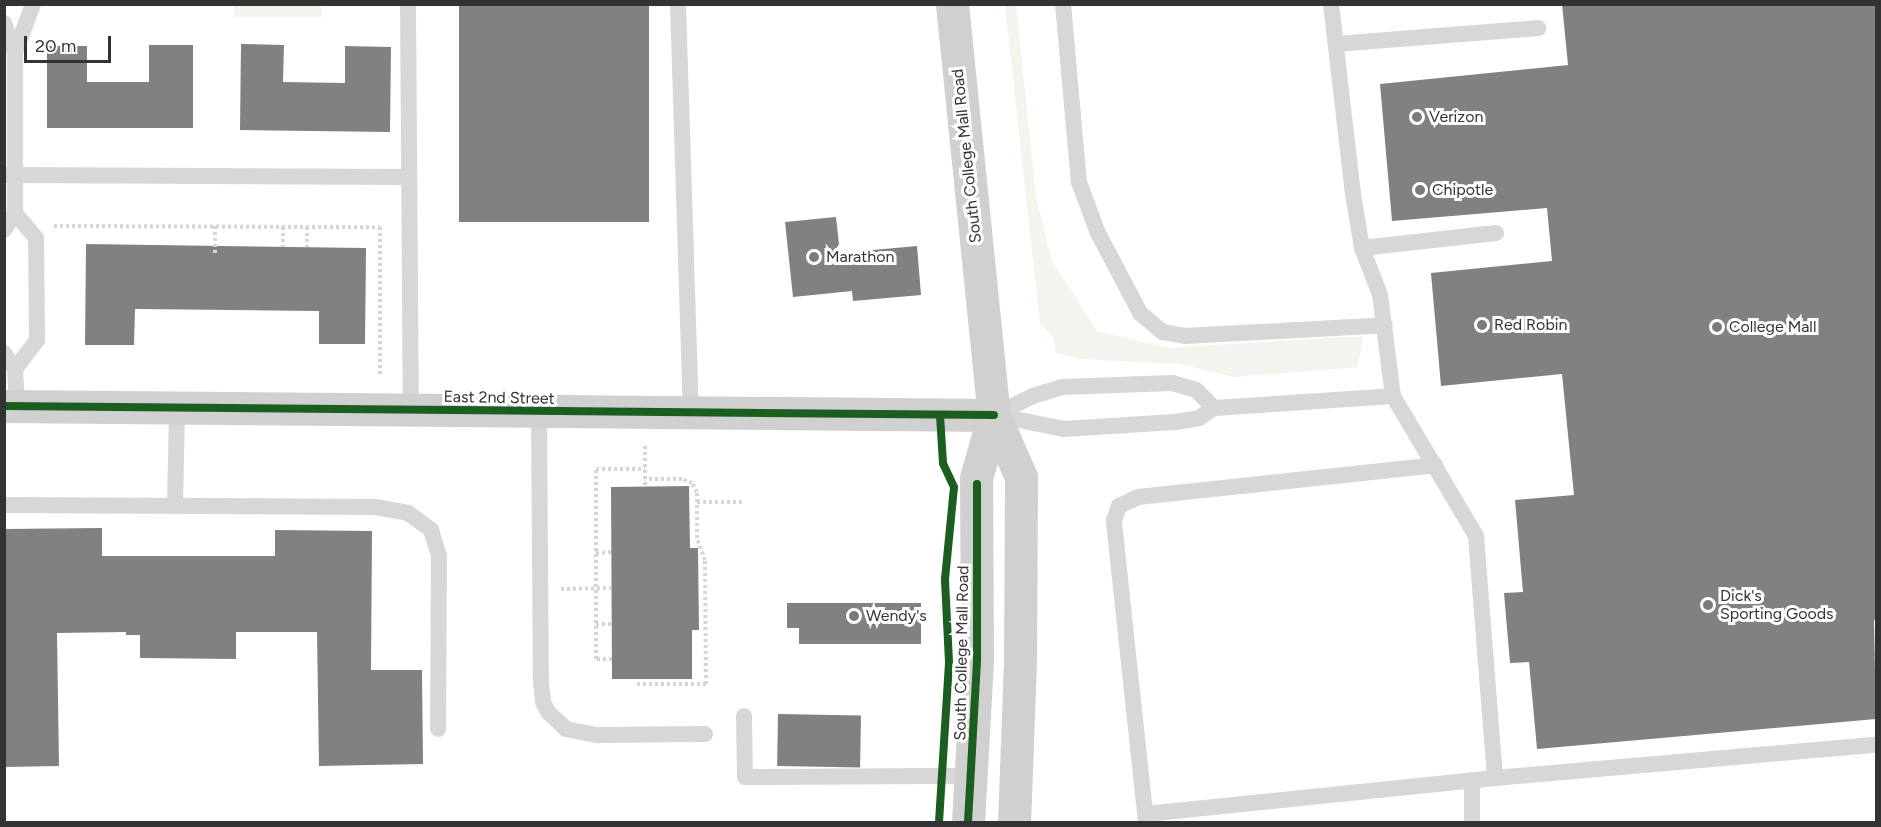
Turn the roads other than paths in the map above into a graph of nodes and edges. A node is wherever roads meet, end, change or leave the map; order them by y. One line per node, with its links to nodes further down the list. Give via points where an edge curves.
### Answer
1 (33, 4): 10 (lane)
2 (408, 4): 12 (lane)
3 (678, 4): 26 (lane)
4 (952, 4): 27 (main road, South College Mall Road)
5 (1063, 4): 17 (lane, via 1079,182 1096,231 1140,313 1163,332 1185,336)
6 (1331, 4): 9 (lane)
7 (4, 23): 10 (lane)
8 (1538, 28): 9 (lane)
9 (1336, 44): 16 (lane)
10 (15, 53): 11 (lane)
11 (10, 175): 12 (lane); 13 (lane)
12 (410, 177): 24 (lane)
13 (15, 213): 14 (lane); 19 (lane, via 36,238 37,340)
14 (4, 230)
15 (1496, 233): 16 (lane)
16 (1362, 248): 17 (lane, via 1380,295)
17 (1385, 325): 20 (lane)
18 (4, 353): 19 (lane)
19 (15, 369): 21 (lane)
20 (1394, 396): 23 (lane); 28 (lane)
21 (11, 406): 22 (main road, East 2nd Street)
22 (177, 408): 24 (main road, East 2nd Street); 30 (lane)
23 (1214, 408): 27 (lane, via 1199,418 1175,422 1064,429); 27 (lane, via 1196,390 1172,383 1062,387 1032,396)
24 (411, 411): 25 (main road, East 2nd Street)
25 (539, 412): 26 (main road, East 2nd Street); 37 (lane, via 543,702 566,729 598,735)
26 (691, 414): 27 (main road, East 2nd Street)
27 (994, 415): 31 (main road, South College Mall Road, via 976,478); 32 (main road, South College Mall Road, via 1021,477)
28 (1435, 465): 40 (lane, via 1476,536); 43 (lane, via 1138,496 1119,506 1114,521)
29 (4, 505): 30 (lane)
30 (175, 506): 36 (lane, via 375,507 408,513 431,530 439,556)
31 (978, 575): 32 (main road); 33 (main road, South College Mall Road)
32 (1021, 591): 34 (main road, South College Mall Road)
33 (977, 660): 34 (main road); 39 (main road, South College Mall Road)
34 (1020, 661): 42 (main road, South College Mall Road)
35 (744, 716): 39 (lane, via 745,777)
36 (438, 729)
37 (705, 734)
38 (1876, 746): 40 (lane)
39 (971, 776): 42 (main road); 44 (main road, South College Mall Road)
40 (1495, 778): 41 (lane)
41 (1473, 781): 43 (lane); 45 (lane)
42 (1015, 808)
43 (1146, 818)
44 (968, 822)
45 (1472, 822)

